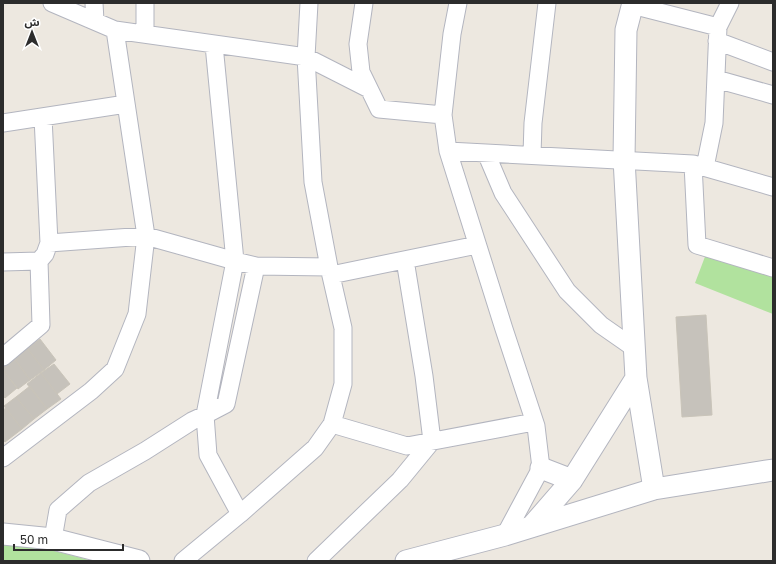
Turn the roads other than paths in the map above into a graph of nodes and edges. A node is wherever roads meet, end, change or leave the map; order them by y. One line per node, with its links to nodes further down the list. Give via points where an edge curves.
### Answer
1 (52, 3): 10 (street)
2 (94, 3): 10 (street)
3 (145, 3): 12 (street)
4 (309, 3): 15 (street)
5 (364, 3): 18 (street, via 358,44 361,72)
6 (458, 3): 21 (street)
7 (547, 3): 26 (street, via 533,124)
8 (730, 3): 13 (street)
9 (632, 4): 13 (street); 27 (street, via 626,30)
10 (95, 21): 11 (street)
11 (115, 30): 12 (street); 20 (street)
12 (145, 34): 14 (street)
13 (718, 34): 16 (street); 17 (street)
14 (214, 45): 15 (street); 36 (street)
15 (306, 57): 18 (street); 39 (street, via 313,182)
16 (773, 62)
17 (716, 79): 19 (street); 28 (street, via 714,124)
18 (369, 89): 21 (street, via 379,109)
19 (773, 95)
20 (126, 104): 22 (street); 30 (street)
21 (443, 115): 24 (street)
22 (43, 117): 23 (street); 31 (street)
23 (3, 124)
24 (448, 151): 25 (street); 32 (street)
25 (486, 153): 26 (street); 40 (street, via 503,193 567,291 601,325)
26 (532, 155): 27 (street)
27 (624, 159): 28 (street); 40 (street)
28 (699, 165): 29 (street); 38 (street, via 697,245)
29 (773, 186)
30 (146, 236): 31 (street); 36 (street); 47 (street, via 138,314 115,369 91,391)
31 (49, 243): 34 (street)
32 (477, 245): 33 (street); 44 (street)
33 (405, 260): 39 (street); 46 (street)
34 (39, 261): 35 (street); 41 (street, via 41,325)
35 (3, 262)
36 (235, 262): 37 (street); 43 (street)
37 (256, 266): 39 (street); 43 (street, via 226,404)
38 (773, 268)
39 (330, 271): 45 (street, via 343,328 343,384)
40 (634, 348): 42 (street)
41 (3, 357)
42 (636, 378): 50 (street); 51 (street)
43 (205, 415): 52 (street, via 208,455); 56 (street, via 89,483 58,510)
44 (534, 422): 46 (street); 48 (street)
45 (332, 424): 46 (street, via 407,446); 52 (street, via 315,448)
46 (432, 441): 59 (street, via 400,480)
47 (3, 458)
48 (541, 468): 50 (street); 55 (street)
49 (773, 470): 51 (street)
50 (572, 480): 53 (street)
51 (654, 489): 53 (street)
52 (240, 514): 58 (street)
53 (532, 526): 55 (street)
54 (3, 534): 56 (street)
55 (505, 535): 60 (street)
56 (53, 539): 57 (street)
57 (139, 561)
58 (183, 561)
59 (316, 561)
60 (406, 561)

